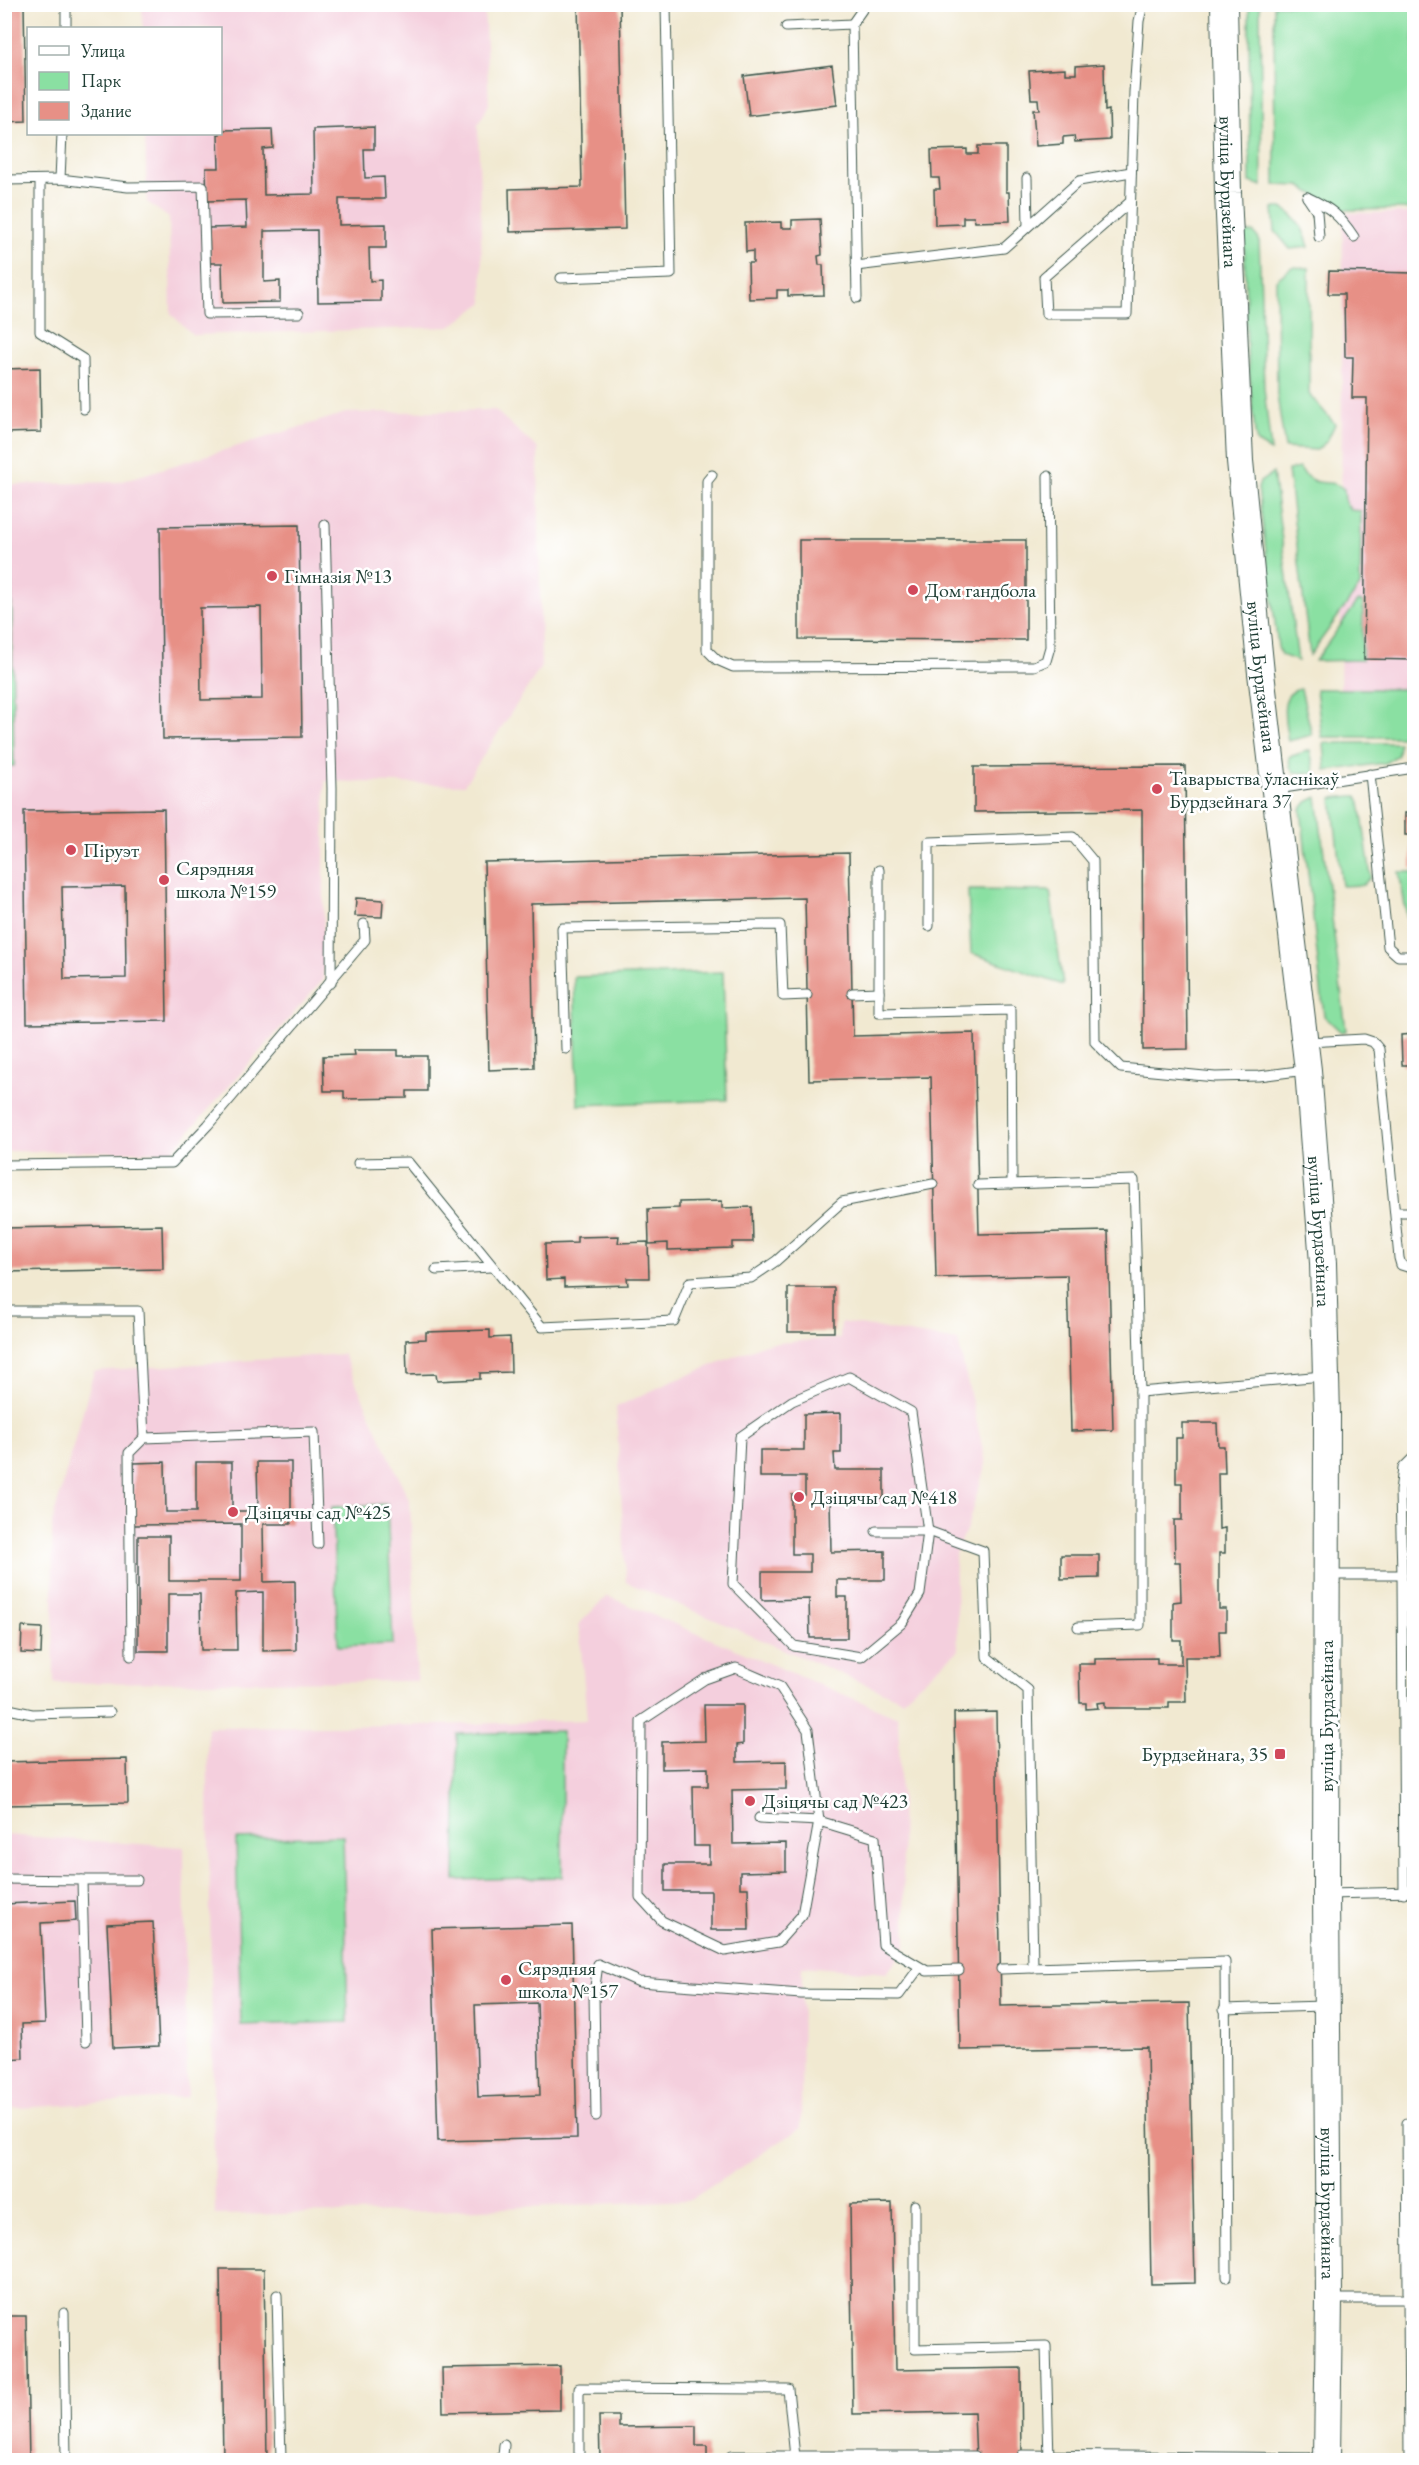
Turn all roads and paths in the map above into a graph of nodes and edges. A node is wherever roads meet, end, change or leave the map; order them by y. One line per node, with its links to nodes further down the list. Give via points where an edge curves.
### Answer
1 (66, 4): 7 (lane)
2 (666, 4): 20 (lane, via 671,274)
3 (866, 4): 6 (lane)
4 (1143, 4): 10 (lane, via 1138,21)
5 (1224, 4): 29 (street, вуліца Бурдзейнага, via 1240,461)
6 (852, 24): 8 (lane); 19 (lane)
7 (66, 27)
8 (786, 27)
9 (62, 135): 12 (lane)
10 (1131, 172): 15 (lane); 16 (lane, via 1079,181)
11 (1026, 178): 16 (lane)
12 (60, 179): 14 (lane); 22 (lane, via 128,188 203,186 207,314)
13 (7, 180): 14 (lane)
14 (40, 180): 23 (lane, via 40,332 83,359)
15 (1130, 202): 15 (lane, via 1127,314 1046,314 1044,277)
16 (1028, 226): 19 (lane, via 1004,248)
17 (1319, 237): 18 (lane, via 1317,212 1308,197 1342,218)
18 (1354, 237)
19 (856, 266): 21 (lane)
20 (561, 278)
21 (858, 298)
22 (299, 313)
23 (84, 409)
24 (712, 475): 25 (lane, via 707,481 707,650 733,667 1034,666 1046,661 1050,647)
25 (1048, 476)
26 (325, 525): 34 (lane, via 332,788)
27 (1414, 768): 28 (lane)
28 (1370, 774): 29 (lane); 33 (lane, via 1388,947 1398,956)
29 (1274, 789): 38 (street, вуліца Бурдзейнага)
30 (879, 870): 35 (lane)
31 (364, 924): 34 (lane, via 365,940)
32 (929, 926): 40 (lane, via 928,842 1072,837 1093,861 1095,1042 1121,1068 1215,1077)
33 (1414, 956)
34 (331, 983): 42 (lane, via 172,1163)
35 (879, 992): 36 (lane); 43 (lane, via 879,1013 1011,1011)
36 (852, 993)
37 (807, 995): 39 (lane, via 783,996 780,925 562,928)
38 (1305, 1043): 40 (street, вуліца Бурдзейнага); 46 (lane, via 1364,1039 1379,1049)
39 (566, 1048)
40 (1308, 1070): 52 (street, вуліца Бурдзейнага)
41 (358, 1163): 48 (lane, via 408,1162)
42 (4, 1165)
43 (1012, 1184): 45 (lane); 53 (lane, via 1134,1180)
44 (933, 1185): 48 (lane, via 842,1202 751,1278 690,1282 674,1321 542,1327)
45 (978, 1185)
46 (1395, 1212): 47 (lane); 49 (lane, via 1401,1265)
47 (1414, 1212)
48 (491, 1267): 50 (lane)
49 (1414, 1269)
50 (436, 1270)
51 (4, 1311): 54 (lane, via 138,1311)
52 (1327, 1376): 53 (lane); 59 (street, вуліца Бурдзейнага)
53 (1140, 1392): 61 (lane, via 1140,1625)
54 (144, 1438): 58 (lane, via 314,1432); 62 (lane, via 129,1453)
55 (1414, 1457): 60 (lane, via 1403,1468 1400,1491)
56 (876, 1531): 57 (lane)
57 (928, 1531): 57 (lane, via 920,1594 902,1623 861,1657 794,1646 733,1584 740,1437 792,1401 849,1377 911,1412); 73 (lane, via 983,1551 987,1657 1028,1690)
58 (318, 1544)
59 (1326, 1575): 60 (lane); 71 (street, вуліца Бурдзейнага)
60 (1402, 1575): 70 (lane)
61 (1078, 1627)
62 (131, 1656)
63 (4, 1708): 64 (lane, via 32,1714)
64 (110, 1712)
65 (759, 1818): 66 (lane)
66 (819, 1821): 66 (lane, via 808,1730 780,1687 736,1668 705,1679 641,1721 640,1897 662,1921 724,1952 778,1942 802,1915); 72 (lane, via 875,1838 883,1945)
67 (4, 1879): 68 (lane)
68 (82, 1880): 69 (lane); 78 (lane)
69 (137, 1880)
70 (1409, 1892): 71 (lane)
71 (1326, 1894): 76 (street, вуліца Бурдзейнага)
72 (919, 1968): 75 (lane); 79 (lane, via 899,1995 801,1994 639,1982 598,1964 594,1994)
73 (1033, 1968): 74 (lane); 77 (lane, via 1225,1962)
74 (1001, 1969)
75 (959, 1970)
76 (1326, 2006): 77 (lane); 84 (street, вуліца Бурдзейнага)
77 (1224, 2008): 82 (lane)
78 (86, 2041)
79 (596, 2116)
80 (1407, 2123): 85 (lane)
81 (915, 2205): 92 (lane, via 915,2349 1046,2346)
82 (1227, 2277)
83 (277, 2295): 95 (lane)
84 (1329, 2299): 85 (lane); 93 (street, вуліца Бурдзейнага)
85 (1411, 2299): 98 (lane)
86 (64, 2313): 94 (lane)
87 (504, 2445): 96 (lane)
88 (731, 2456): 91 (lane)
89 (975, 2456): 91 (lane)
90 (1022, 2456): 92 (lane)
91 (795, 2457): 97 (lane, via 788,2389 579,2388)
92 (1048, 2458): 93 (lane)
93 (1327, 2459)
94 (66, 2460)
95 (281, 2460)
96 (498, 2460)
97 (579, 2460)
98 (1409, 2460)

